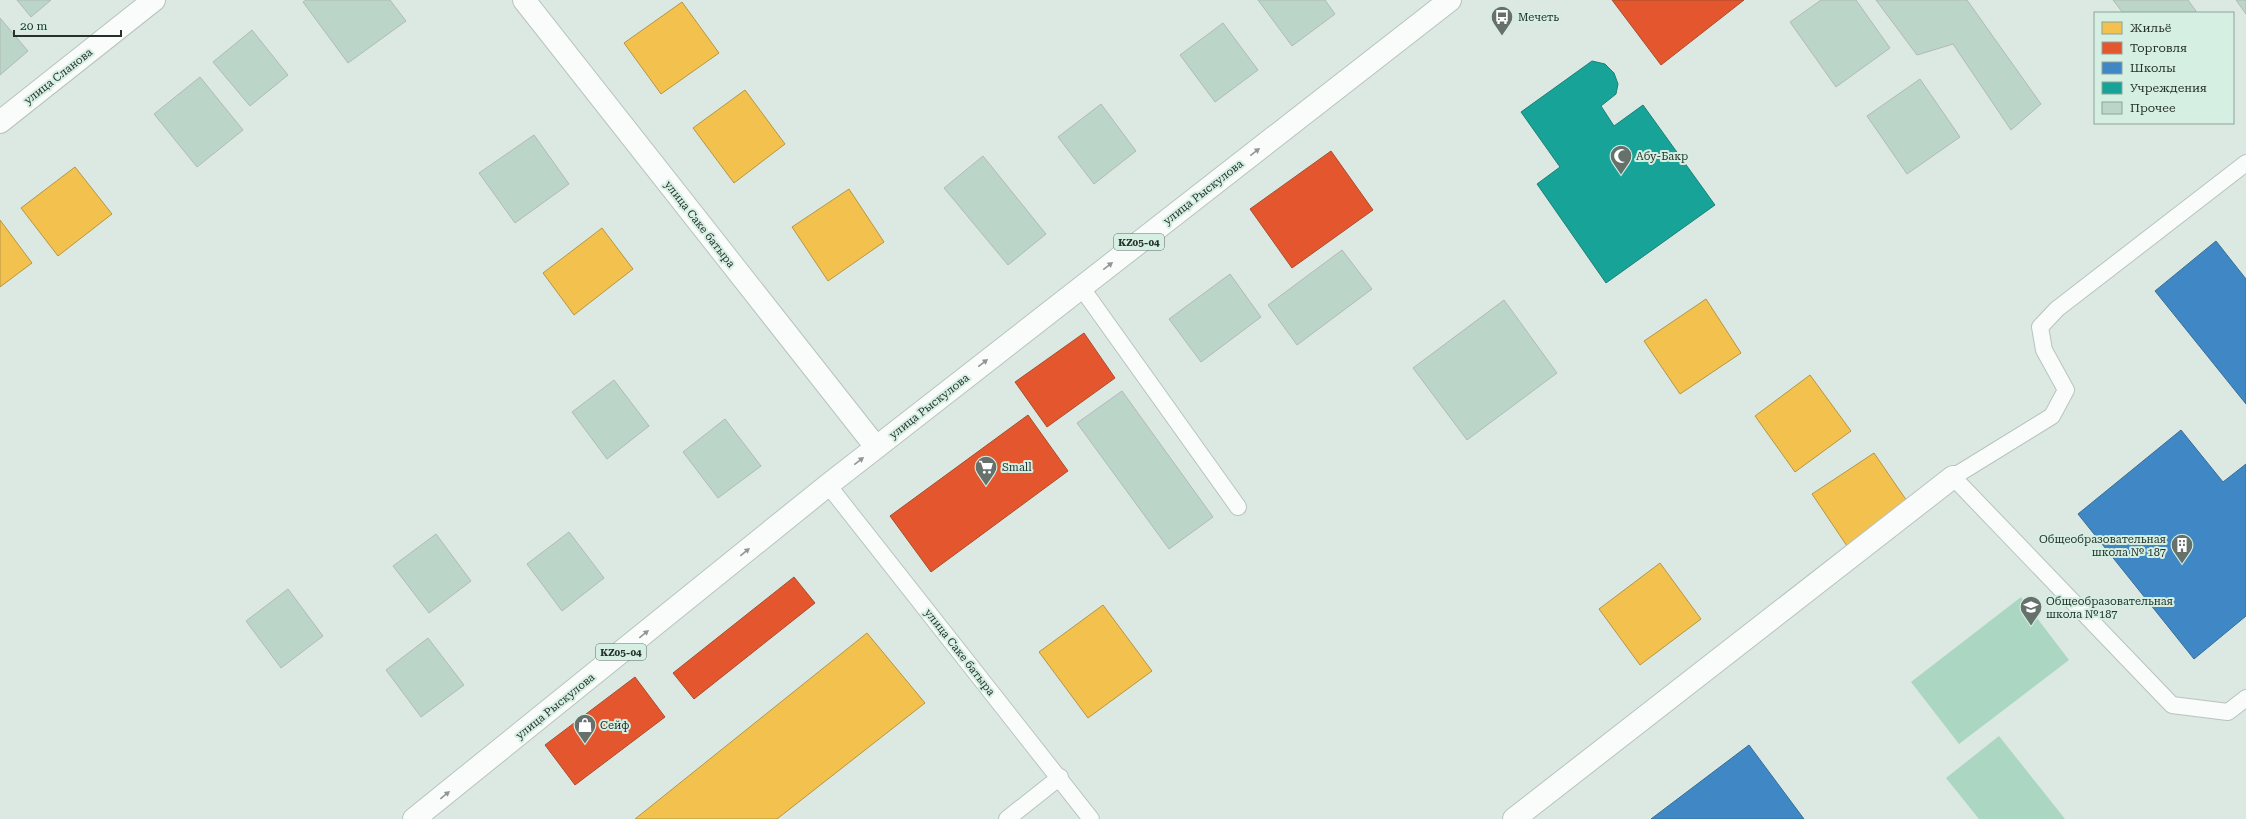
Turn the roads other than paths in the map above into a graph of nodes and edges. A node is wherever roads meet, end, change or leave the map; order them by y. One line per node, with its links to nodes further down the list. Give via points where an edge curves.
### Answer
1 (154, 0): 4 (street, улица Сланова)
2 (524, 0): 7 (street, улица Саке батыра)
3 (1450, 0): 6 (street, улица Рыскулова / KZ05-04, one-way to 3)
4 (0, 122)
5 (2246, 163): 8 (lane, via 2052,313 2040,327 2044,350 2066,390 2052,416)
6 (1081, 287): 7 (street, улица Рыскулова / KZ05-04, one-way to 6); 10 (lane)
7 (876, 447): 9 (street, улица Рыскулова / KZ05-04, one-way to 7)
8 (1953, 477): 11 (lane, via 2172,705 2228,712); 16 (street)
9 (828, 485): 12 (lane, улица Саке батыра); 13 (street, улица Рыскулова / KZ05-04, one-way to 9)
10 (1238, 507)
11 (2246, 698)
12 (1060, 777): 14 (lane); 15 (lane, улица Саке батыра)
13 (422, 816)
14 (1007, 819)
15 (1091, 819)
16 (1514, 819)

